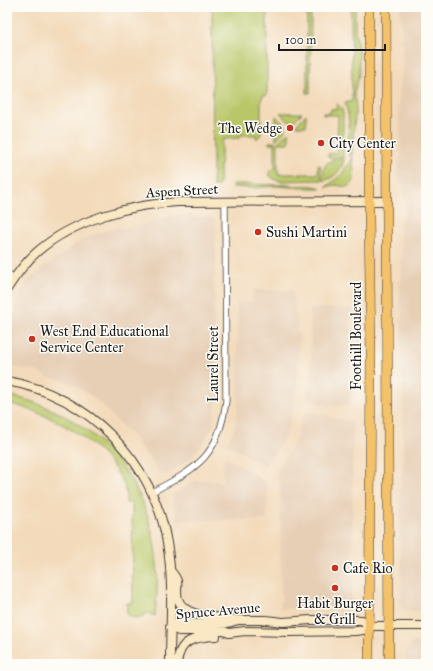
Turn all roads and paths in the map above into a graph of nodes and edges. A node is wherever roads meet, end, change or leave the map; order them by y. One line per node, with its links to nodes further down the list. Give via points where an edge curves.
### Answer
1 (369, 7): 3 (main road, Foothill Boulevard)
2 (386, 7): 4 (main road)
3 (369, 201): 4 (street, Aspen Street); 5 (street, Aspen Street); 12 (main road, Foothill Boulevard)
4 (387, 201): 13 (main road)
5 (225, 202): 6 (street, Aspen Street, via 157,203 102,217 49,242); 9 (street, Laurel Street, via 224,417 214,446 197,466 182,477)
6 (10, 275): 7 (street, Aspen Street)
7 (7, 289)
8 (7, 381): 9 (street, via 39,389 64,400 88,415 125,449)
9 (152, 492): 10 (street, via 164,524)
10 (170, 570): 11 (street, via 177,580 178,599 183,608 198,614); 15 (street)
11 (238, 620): 12 (street, Spruce Avenue, via 362,620); 15 (street, Spruce Avenue, via 228,624 178,624)
12 (369, 626): 13 (street, Spruce Avenue); 16 (street, Spruce Avenue, via 356,631); 19 (main road, Foothill Boulevard)
13 (388, 626): 14 (street, Spruce Avenue); 20 (main road)
14 (426, 626)
15 (170, 627): 16 (street, Spruce Avenue, via 179,631); 17 (street)
16 (229, 633): 18 (street, via 187,642 180,650)
17 (170, 664)
18 (177, 664)
19 (369, 664)
20 (389, 664)

